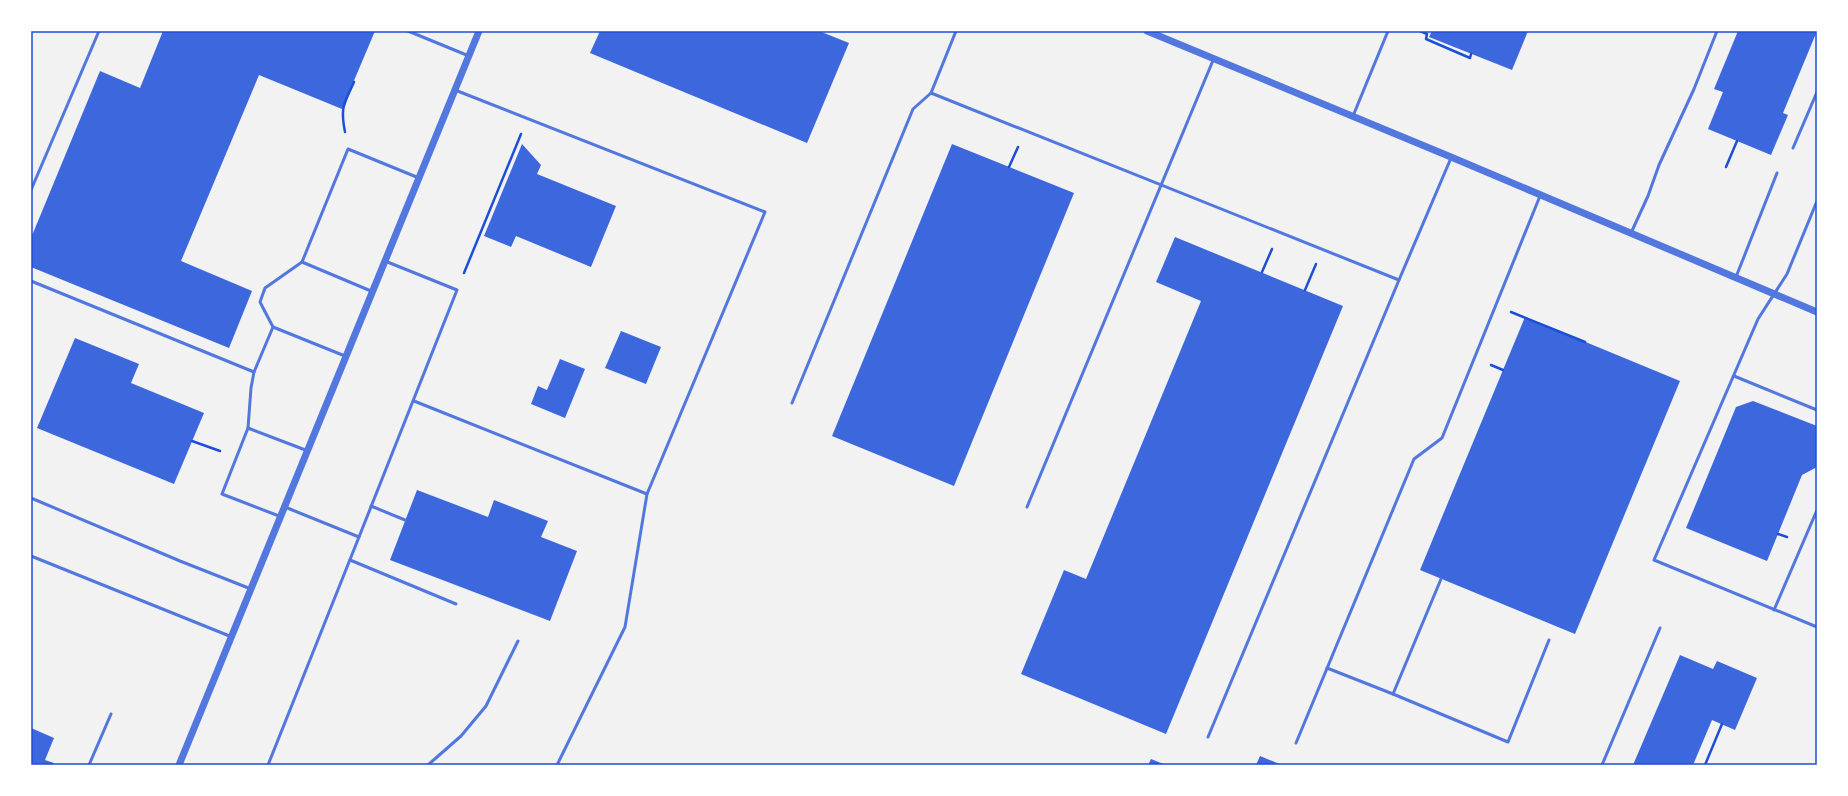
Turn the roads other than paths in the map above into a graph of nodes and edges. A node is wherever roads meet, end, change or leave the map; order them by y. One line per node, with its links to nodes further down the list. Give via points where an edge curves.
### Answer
1 (99, 31): 19 (lane)
2 (408, 31): 8 (lane)
3 (479, 31): 8 (street)
4 (956, 31): 12 (lane)
5 (1147, 31): 9 (street)
6 (1388, 31): 13 (lane)
7 (1717, 31): 22 (lane)
8 (469, 56): 10 (street)
9 (1214, 58): 13 (street); 18 (lane)
10 (455, 90): 17 (street); 40 (lane, via 765,212)
11 (1817, 92): 14 (lane)
12 (931, 93): 18 (lane); 36 (lane, via 913,109)
13 (1353, 116): 15 (street)
14 (1793, 148)
15 (1451, 157): 20 (street); 26 (lane)
16 (1777, 173): 25 (lane)
17 (419, 178): 23 (street); 24 (lane, via 348,149)
18 (1160, 185): 26 (lane); 43 (lane)
19 (31, 190)
20 (1541, 194): 22 (street); 60 (lane, via 1442,438 1414,459)
21 (1817, 202): 29 (lane, via 1787,274)
22 (1630, 233): 25 (street)
23 (386, 261): 28 (street); 35 (lane, via 457,290)
24 (302, 262): 28 (lane); 31 (lane, via 265,288 260,302)
25 (1736, 277): 29 (street)
26 (1399, 280): 63 (lane)
27 (31, 281): 33 (lane)
28 (373, 291): 32 (street)
29 (1773, 294): 30 (street); 34 (lane, via 1758,319)
30 (1817, 312)
31 (273, 327): 32 (lane); 33 (lane)
32 (346, 357): 39 (street)
33 (254, 372): 38 (lane)
34 (1734, 376): 37 (lane); 54 (lane, via 1654,560)
35 (414, 401): 40 (lane); 42 (lane)
36 (792, 403)
37 (1817, 410)
38 (248, 428): 39 (lane); 46 (lane, via 222,494)
39 (308, 451): 44 (street)
40 (647, 494): 69 (lane, via 625,627)
41 (31, 498): 52 (lane)
42 (371, 506): 47 (lane); 48 (lane)
43 (1027, 507)
44 (286, 508): 46 (street); 48 (lane)
45 (1817, 510): 54 (lane)
46 (281, 517): 52 (street)
47 (405, 520)
48 (359, 537): 50 (lane)
49 (31, 556): 57 (lane)
50 (350, 560): 53 (lane); 67 (lane)
51 (1441, 579): 61 (lane)
52 (252, 589): 57 (street)
53 (456, 604)
54 (1774, 610): 55 (lane)
55 (1817, 627)
56 (1660, 628): 70 (lane)
57 (232, 637): 66 (street)
58 (1549, 640): 61 (lane, via 1508,742)
59 (518, 641): 68 (lane, via 486,706 461,736)
60 (1327, 668): 61 (lane); 64 (lane)
61 (1393, 694)
62 (111, 714): 65 (lane)
63 (1208, 737)
64 (1296, 743)
65 (89, 765)
66 (179, 765)
67 (268, 765)
68 (428, 765)
69 (557, 765)
70 (1602, 765)

